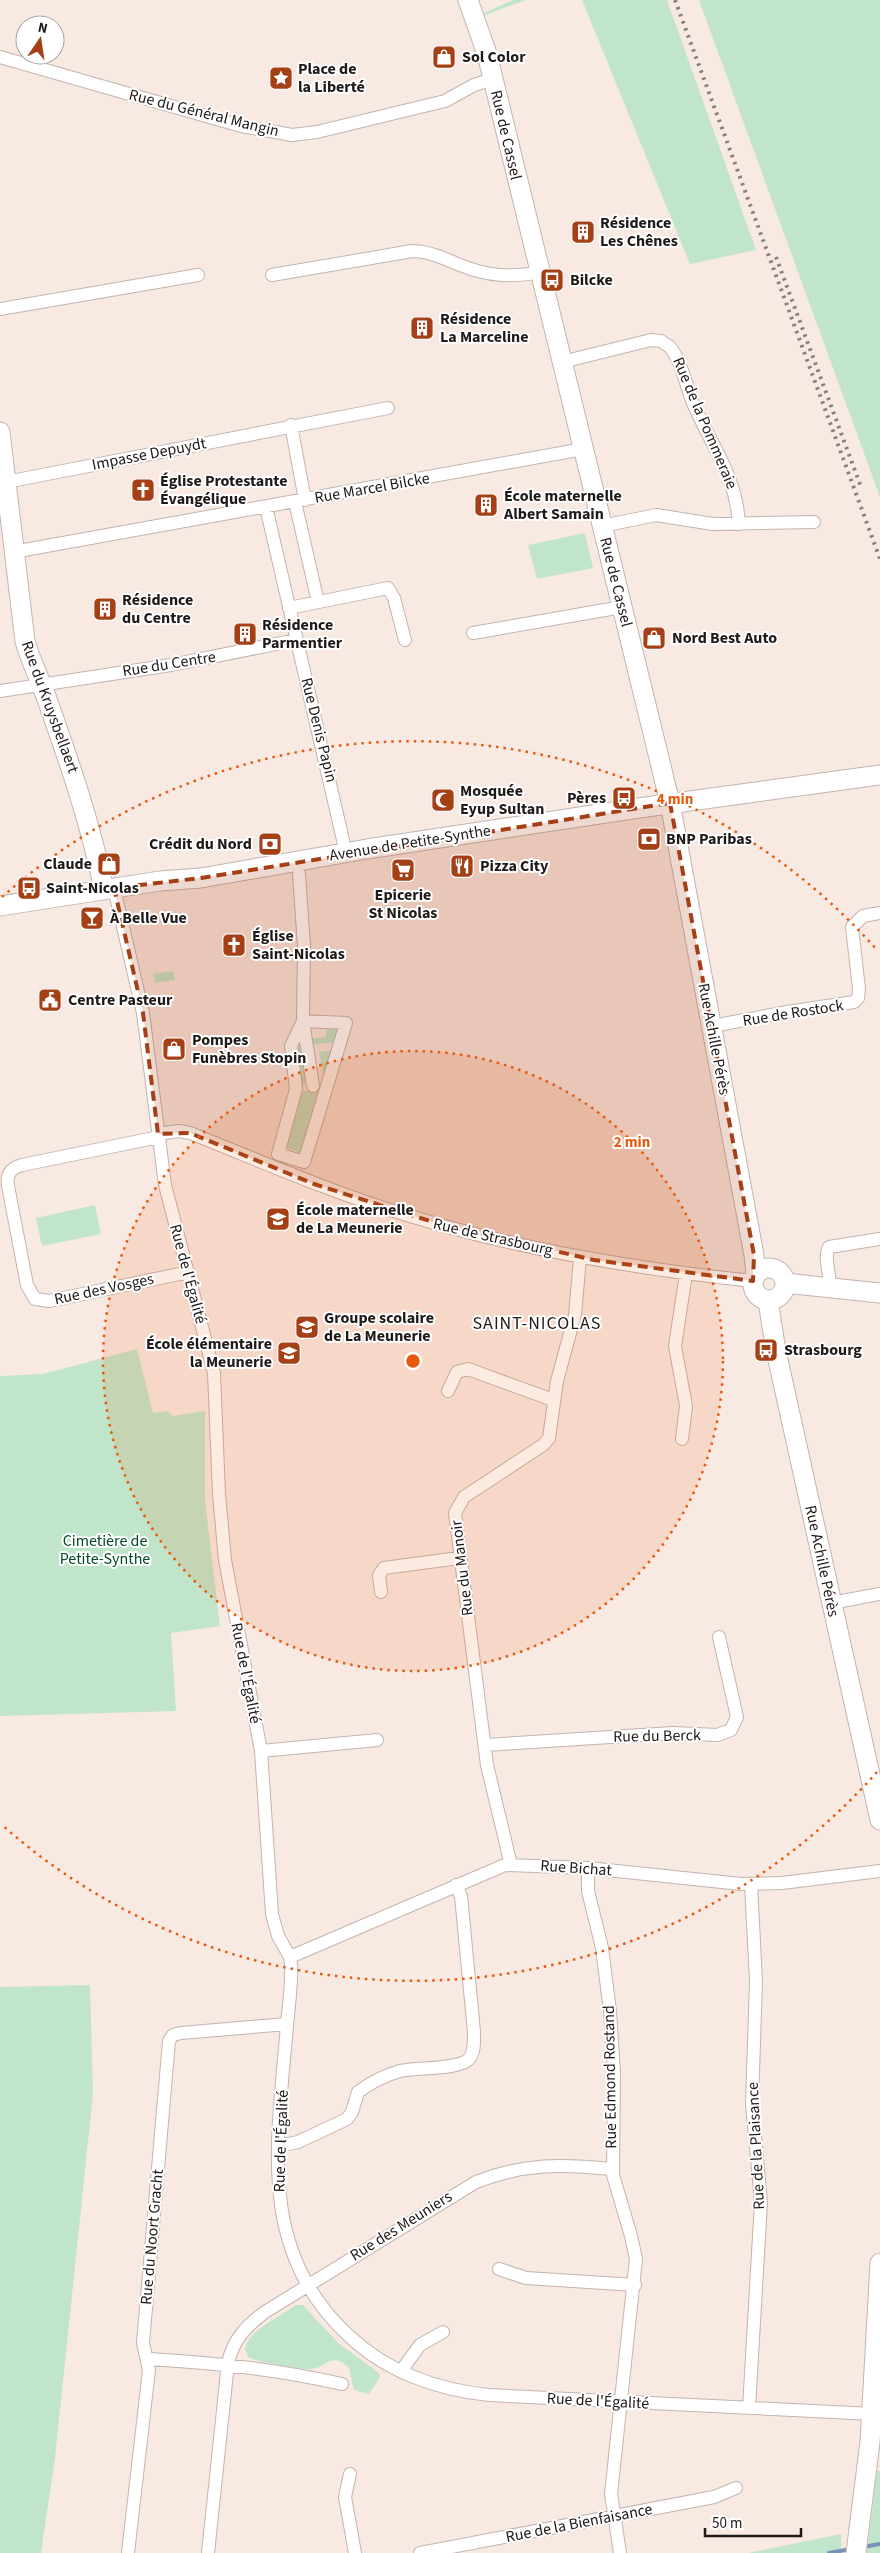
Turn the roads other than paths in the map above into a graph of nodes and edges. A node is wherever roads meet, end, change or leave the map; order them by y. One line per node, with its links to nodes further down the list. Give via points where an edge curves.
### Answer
1 (468, 0): 3 (street, Rue de Cassel)
2 (0, 57): 3 (street, Rue du Général Mangin, via 273,133 308,134 449,100 474,85)
3 (493, 79): 4 (street, Rue de Cassel)
4 (540, 272): 6 (street, via 491,275 427,252 412,251); 8 (street, Rue de Cassel)
5 (198, 275): 7 (street)
6 (272, 275)
7 (0, 309)
8 (562, 362): 12 (street, Rue de Cassel); 17 (street, Rue de la Pommeraie, via 651,340 662,341 670,347 732,483)
9 (388, 408): 10 (street, Impasse Depuydt)
10 (292, 425): 13 (street, Impasse Depuydt); 14 (street)
11 (0, 432): 13 (street, Rue du Kruysbellaert)
12 (583, 449): 14 (street, Rue Marcel Bilcke); 18 (street, Rue de Cassel)
13 (6, 482): 19 (street, Rue du Kruysbellaert)
14 (300, 501): 15 (street, Rue Marcel Bilcke); 20 (street)
15 (266, 507): 19 (street, Rue Marcel Bilcke); 22 (street, Rue Denis Papin)
16 (814, 522): 17 (street)
17 (739, 524): 18 (street, via 713,524 656,515)
18 (602, 526): 21 (street, Rue de Cassel)
19 (14, 552): 26 (street, Rue du Kruysbellaert, via 22,623 31,663)
20 (318, 602): 22 (street); 25 (street, via 388,588 394,598)
21 (622, 607): 23 (street); 29 (street, Rue de Cassel)
22 (289, 608): 24 (street, Rue Denis Papin)
23 (473, 633)
24 (296, 640): 26 (street, Rue du Centre, via 171,665); 30 (street, Rue Denis Papin)
25 (405, 640)
26 (40, 683): 27 (street, Rue du Centre); 32 (street, Rue du Kruysbellaert, via 86,812)
27 (0, 691)
28 (880, 775): 29 (street, Avenue de Petite-Synthe)
29 (670, 804): 30 (street, Avenue de Petite-Synthe); 36 (street, Rue Achille Pérès)
30 (346, 853): 32 (street, Avenue de Petite-Synthe, via 201,878)
31 (300, 874): 35 (street)
32 (109, 889): 33 (street, Avenue de Petite-Synthe); 40 (street, Rue de l'Égalité, via 143,1013)
33 (0, 906)
34 (880, 913): 36 (street, Rue de Rostock, via 864,916 852,928 859,989 856,1001 849,1005 786,1012)
35 (304, 1021): 37 (street, via 346,1024); 38 (street); 39 (street, via 291,1046)
36 (712, 1026): 47 (street, Rue Achille Pérès, via 754,1255)
37 (328, 1083): 38 (street); 41 (street, via 304,1162)
38 (313, 1086): 39 (street)
39 (296, 1088): 41 (street, via 278,1154)
40 (158, 1135): 42 (street, Rue de Strasbourg, via 187,1132); 45 (street, Rue de l'Égalité, via 169,1201); 45 (street, Rue des Vosges, via 11,1170 8,1186 28,1285 35,1299 49,1301)
41 (290, 1158): 42 (street)
42 (284, 1171): 44 (street, Rue de Strasbourg, via 415,1218)
43 (880, 1238): 49 (street, via 831,1246 827,1252)
44 (580, 1258): 46 (street, Rue de Strasbourg); 53 (street, Rue du Manoir, via 574,1320)
45 (189, 1272): 62 (street, Rue de l'Égalité, via 215,1380 225,1560)
46 (686, 1274): 47 (street, Rue de Strasbourg); 54 (street, via 675,1346 686,1406)
47 (754, 1278): 48 (street, via 765,1268 773,1268 781,1273); 51 (street, via 755,1294)
48 (785, 1284): 49 (street); 51 (street, via 779,1297)
49 (830, 1288): 50 (street)
50 (880, 1293)
51 (768, 1300): 58 (street, Rue Achille Pérès, via 776,1351)
52 (448, 1391): 53 (street, via 455,1375 464,1369)
53 (553, 1400): 55 (street, Rue du Manoir, via 552,1428 546,1442 472,1491 458,1504 454,1518)
54 (682, 1438)
55 (460, 1558): 56 (street, via 384,1568 379,1575); 61 (street, Rue du Manoir)
56 (381, 1592)
57 (880, 1594): 58 (street)
58 (831, 1603): 63 (street, Rue Achille Pérès)
59 (719, 1636): 61 (street, Rue du Berck, via 737,1717 735,1726 728,1732)
60 (377, 1740): 62 (street)
61 (484, 1745): 64 (street, Rue du Manoir)
62 (261, 1751): 69 (street, Rue de l'Égalité, via 272,1914 278,1936)
63 (880, 1820)
64 (511, 1865): 65 (street, Rue Bichat); 68 (street, Rue Bichat, via 492,1869)
65 (588, 1868): 67 (street, Rue Bichat); 72 (street, Rue Edmond Rostand, via 588,1892 602,1948 610,2011 614,2072)
66 (880, 1871): 67 (street, Rue Bichat)
67 (751, 1884): 84 (street, Rue de la Plaisance, via 756,1981 752,2104 761,2202)
68 (456, 1885): 69 (street, Rue Bichat); 71 (street, via 461,1896 473,2017 471,2056 464,2063 403,2070 386,2077 358,2092 347,2119 298,2142)
69 (290, 1957): 70 (street, Rue de l'Égalité, via 292,1971)
70 (287, 2024): 71 (street, Rue de l'Égalité); 78 (street, Rue du Noort Gracht, via 181,2033 173,2035 169,2041 143,2343)
71 (278, 2146): 76 (street, Rue de l'Égalité, via 277,2182 283,2224 295,2264)
72 (612, 2169): 75 (street, Rue Edmond Rostand, via 634,2248); 76 (street, Rue des Meuniers, via 541,2165 487,2177 460,2190)
73 (880, 2262): 83 (street)
74 (498, 2269): 75 (street, via 526,2278)
75 (635, 2285): 82 (street, Rue Edmond Rostand)
76 (307, 2286): 79 (street, Rue des Meuniers, via 246,2327 234,2344); 80 (street, Rue de l'Égalité, via 326,2313 352,2339)
77 (443, 2332): 80 (street, via 420,2345)
78 (148, 2359): 79 (street); 88 (street, Rue du Noort Gracht)
79 (228, 2363): 81 (street); 89 (street, Rue des Meuniers)
80 (400, 2371): 82 (street, Rue de l'Égalité, via 468,2392)
81 (342, 2384)
82 (620, 2402): 84 (street, Rue de l'Égalité); 87 (street, Rue Edmond Rostand, via 610,2494)
83 (875, 2407): 84 (street, Rue de l'Égalité); 93 (street)
84 (750, 2408)
85 (350, 2474): 90 (street, via 345,2497)
86 (736, 2488): 87 (street, Rue de la Bienfaisance, via 714,2497)
87 (613, 2517): 91 (street, Rue de la Bienfaisance); 92 (street, Rue Edmond Rostand)
88 (128, 2553)
89 (208, 2553)
90 (355, 2553)
91 (420, 2553)
92 (620, 2553)
93 (856, 2553)

